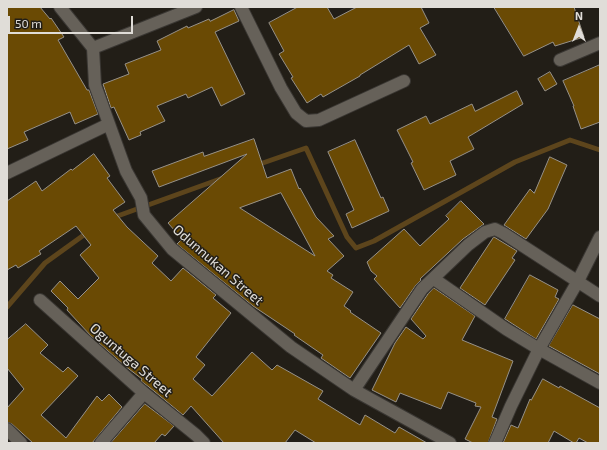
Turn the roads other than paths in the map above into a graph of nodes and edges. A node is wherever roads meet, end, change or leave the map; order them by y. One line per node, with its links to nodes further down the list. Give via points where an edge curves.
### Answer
1 (60, 7): 5 (street)
2 (196, 7): 5 (street)
3 (241, 7): 7 (street, via 281,88 296,113 306,121 319,120)
4 (600, 43): 6 (street)
5 (93, 48): 8 (street, Odunnukan Street, via 94,85)
6 (560, 60)
7 (404, 81)
8 (109, 124): 9 (street); 17 (street, Odunnukan Street, via 126,171 141,198 144,215 172,249 291,347)
9 (7, 173)
10 (600, 237): 12 (street)
11 (434, 279): 12 (street, via 468,245 485,232 495,229); 15 (street); 17 (street, via 422,289)
12 (578, 281): 13 (street); 15 (street)
13 (600, 296)
14 (40, 300): 18 (street, Oguntuga Street)
15 (539, 349): 16 (street); 24 (street)
16 (600, 383)
17 (354, 390): 23 (street, Odunnukan Street)
18 (144, 393): 21 (street); 22 (street, Oguntuga Street)
19 (7, 429): 20 (street)
20 (21, 443)
21 (101, 443)
22 (204, 443)
23 (450, 443)
24 (495, 443)

